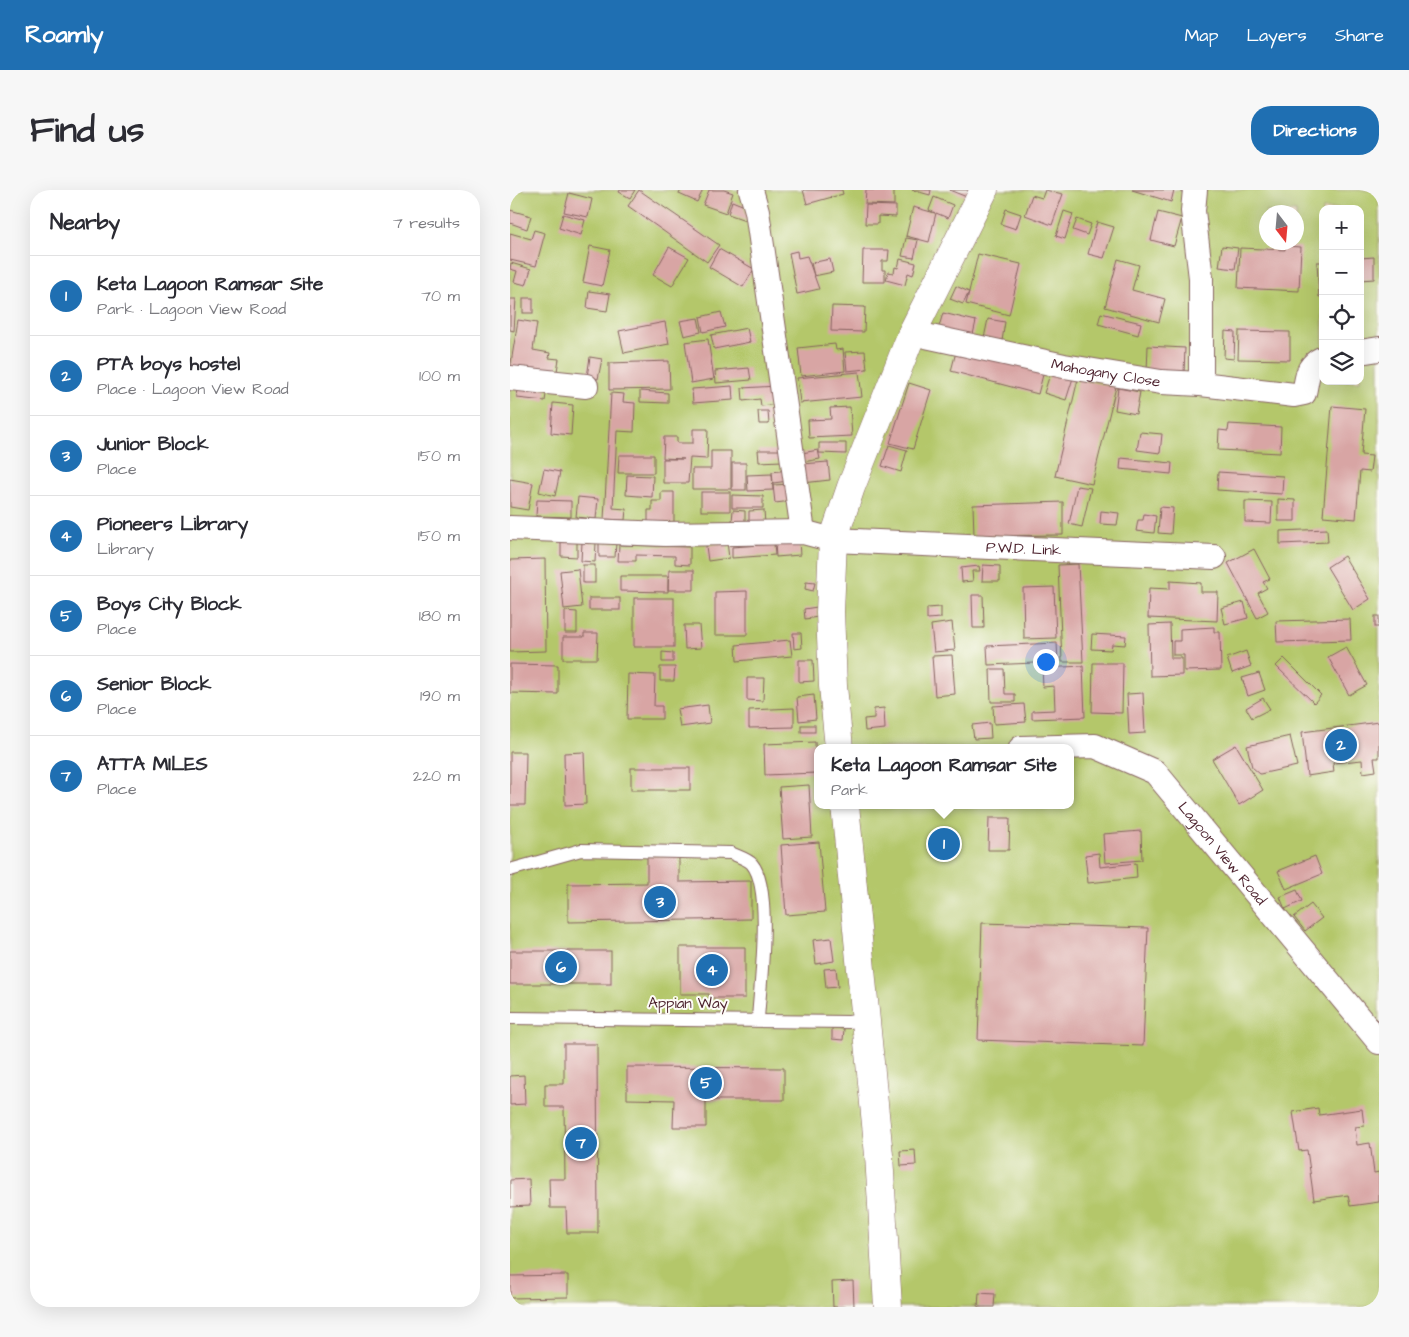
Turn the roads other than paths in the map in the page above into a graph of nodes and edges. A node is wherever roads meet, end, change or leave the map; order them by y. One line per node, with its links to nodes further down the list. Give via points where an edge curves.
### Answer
1 (751, 190): 12 (street, via 757,210)
2 (984, 190): 4 (main road)
3 (1195, 190): 9 (street, via 1193,211 1201,278)
4 (912, 332): 9 (street, Mahogany Close, via 1064,366 1160,382); 13 (main road, via 850,487)
5 (1379, 350): 6 (street)
6 (1364, 352)
7 (1319, 361): 9 (street, Mahogany Close, via 1310,367 1301,395)
8 (510, 378): 10 (street)
9 (1201, 384)
10 (586, 386)
11 (510, 528): 12 (street, P.W.D. Link, via 665,534)
12 (803, 532): 13 (street, P.W.D. Link)
13 (833, 540): 14 (street, P.W.D. Link); 15 (main road, via 830,612)
14 (1214, 557)
15 (839, 744)
16 (1074, 747): 22 (street, Lagoon View Road, via 1095,746 1155,772)
17 (845, 809): 20 (main road)
18 (510, 870): 21 (lane, via 581,850 731,853 751,863 760,883 763,913)
19 (510, 1018): 21 (lane, Appian Way)
20 (866, 1019): 21 (lane, Appian Way, via 849,1022); 23 (main road, via 879,1155)
21 (758, 1020)
22 (1379, 1042)
23 (888, 1307)

